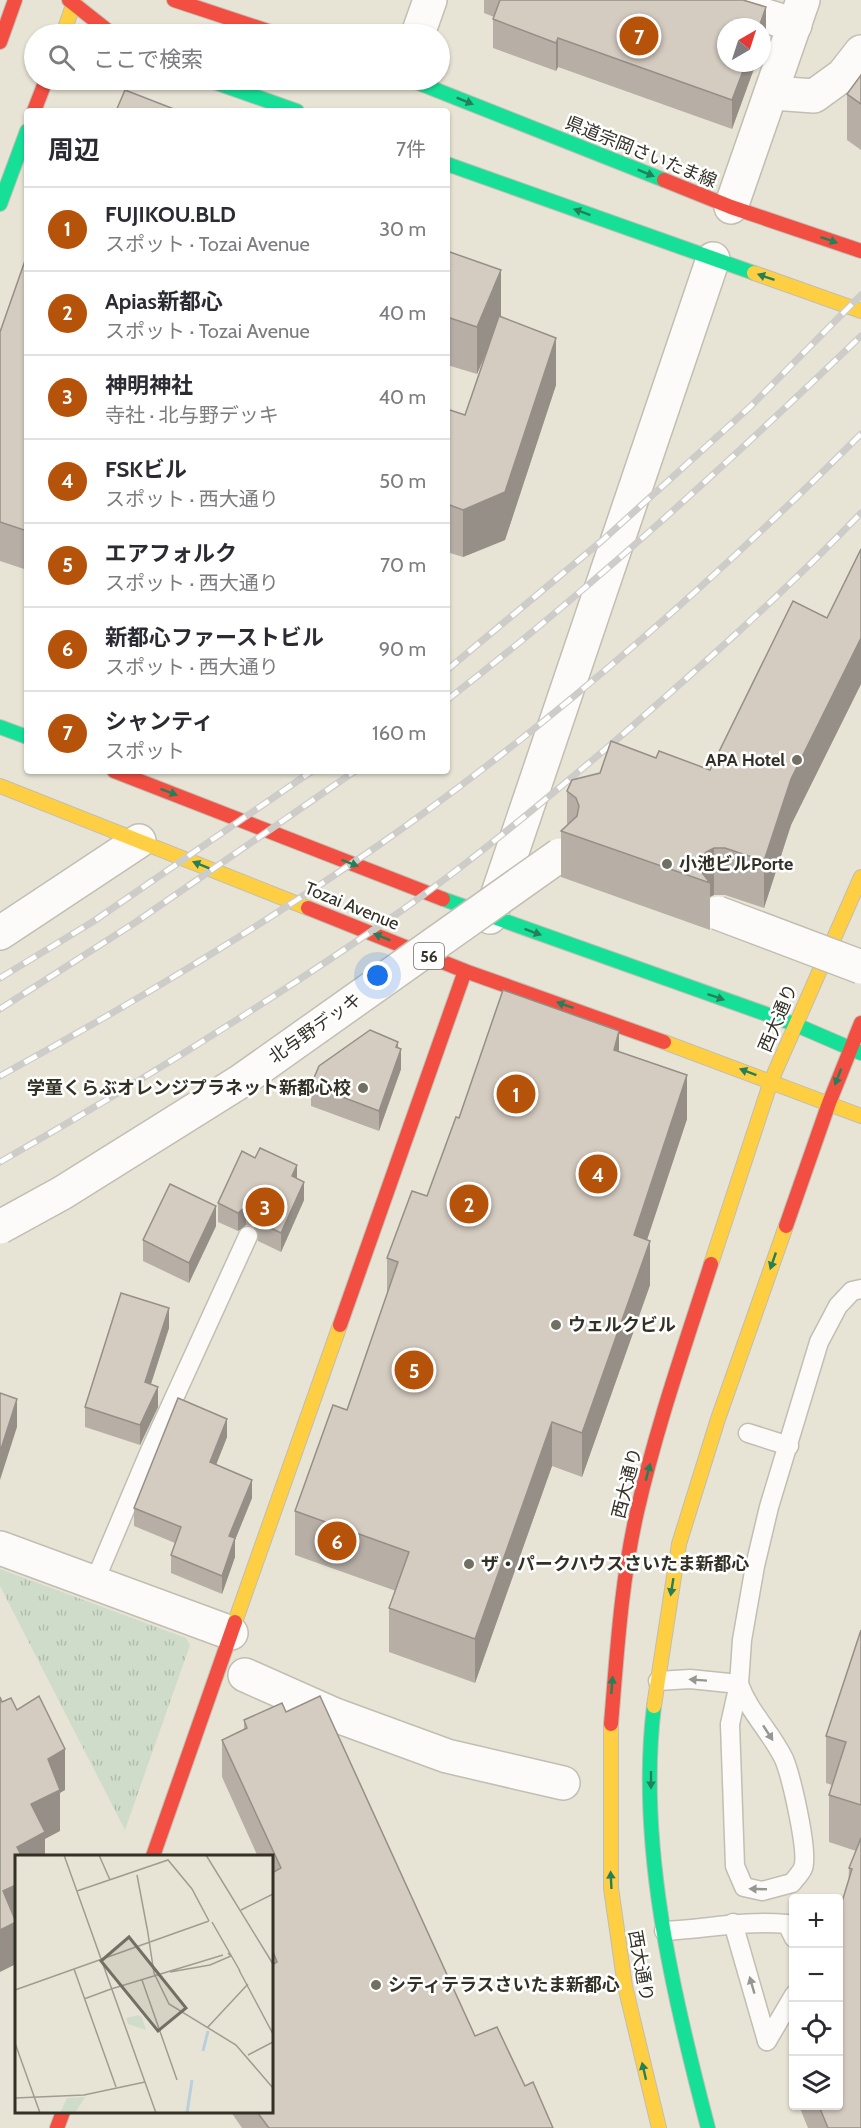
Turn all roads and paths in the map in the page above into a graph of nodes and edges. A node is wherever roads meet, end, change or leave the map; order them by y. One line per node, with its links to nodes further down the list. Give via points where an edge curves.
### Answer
1 (15, 0): 12 (main road)
2 (95, 0): 6 (main road)
3 (174, 0): 10 (main road)
4 (430, 0): 11 (street)
5 (715, 0): 7 (street)
6 (73, 1): 8 (main road); 9 (main road)
7 (799, 13): 17 (street)
8 (66, 24)
9 (100, 24)
10 (247, 24)
11 (422, 24)
12 (0, 42)
13 (861, 52): 17 (street, via 843,75 814,96)
14 (42, 90): 18 (main road)
15 (237, 90): 19 (main road)
16 (436, 90): 23 (main road, 県道宗岡さいたま線, one-way to 23)
17 (773, 93): 23 (street)
18 (35, 108)
19 (288, 108)
20 (24, 139): 22 (main road)
21 (450, 165): 25 (main road, one-way to 21)
22 (0, 204)
23 (731, 207): 24 (main road, 県道宗岡さいたま線, one-way to 24)
24 (861, 251)
25 (713, 259): 26 (main road, one-way to 25); 35 (street)
26 (861, 311)
27 (0, 727): 28 (main road)
28 (24, 736)
29 (122, 774): 35 (main road, one-way to 35)
30 (0, 786): 31 (main road, Tozai Avenue / 56)
31 (139, 841): 36 (street); 38 (main road, Tozai Avenue / 56, one-way to 31)
32 (560, 855): 45 (street, 北与野デッキ, bridge, via 241,1081 62,1193)
33 (861, 876): 40 (main road, 西大通り)
34 (718, 913): 37 (street, bridge)
35 (490, 917): 40 (main road, one-way to 40)
36 (0, 933)
37 (861, 967)
38 (465, 970): 42 (main road, Tozai Avenue / 56, one-way to 38); 52 (main road)
39 (861, 1023): 41 (main road, 西大通り)
40 (794, 1024): 41 (main road); 42 (main road, 西大通り)
41 (855, 1050): 43 (main road, 西大通り, one-way to 43)
42 (771, 1081): 43 (main road, Tozai Avenue / 56); 64 (main road, 西大通り, one-way to 42, via 625,1986 611,1888 608,1797 612,1681 637,1512 674,1378)
43 (829, 1102): 44 (main road, Tozai Avenue / 56); 54 (main road, 西大通り, one-way to 54, via 718,1419 679,1544)
44 (861, 1116)
45 (0, 1227)
46 (248, 1236): 51 (lane)
47 (861, 1289): 49 (lane, via 852,1291 838,1306 819,1342)
48 (748, 1433): 49 (lane)
49 (789, 1446): 55 (lane, via 755,1566)
50 (0, 1548): 51 (street)
51 (94, 1583): 52 (street)
52 (231, 1633): 57 (main road)
53 (245, 1675): 56 (street, via 335,1715 447,1756)
54 (658, 1681): 55 (lane, one-way to 54); 60 (main road, 西大通り, one-way to 60, via 652,1724 651,1812)
55 (739, 1683): 55 (lane, one-way to 55, via 746,1704 784,1760 802,1840 803,1867 792,1883 762,1891 744,1887 735,1866 730,1724)
56 (562, 1783)
57 (154, 1855)
58 (733, 1923): 59 (lane, via 756,1921 787,1924); 60 (lane); 61 (lane, one-way to 58, via 767,2041)
59 (789, 1928)
60 (664, 1931): 65 (main road, 西大通り, via 680,2023)
61 (790, 2002)
62 (63, 2113): 63 (main road)
63 (57, 2128)
64 (659, 2128)
65 (708, 2128)

